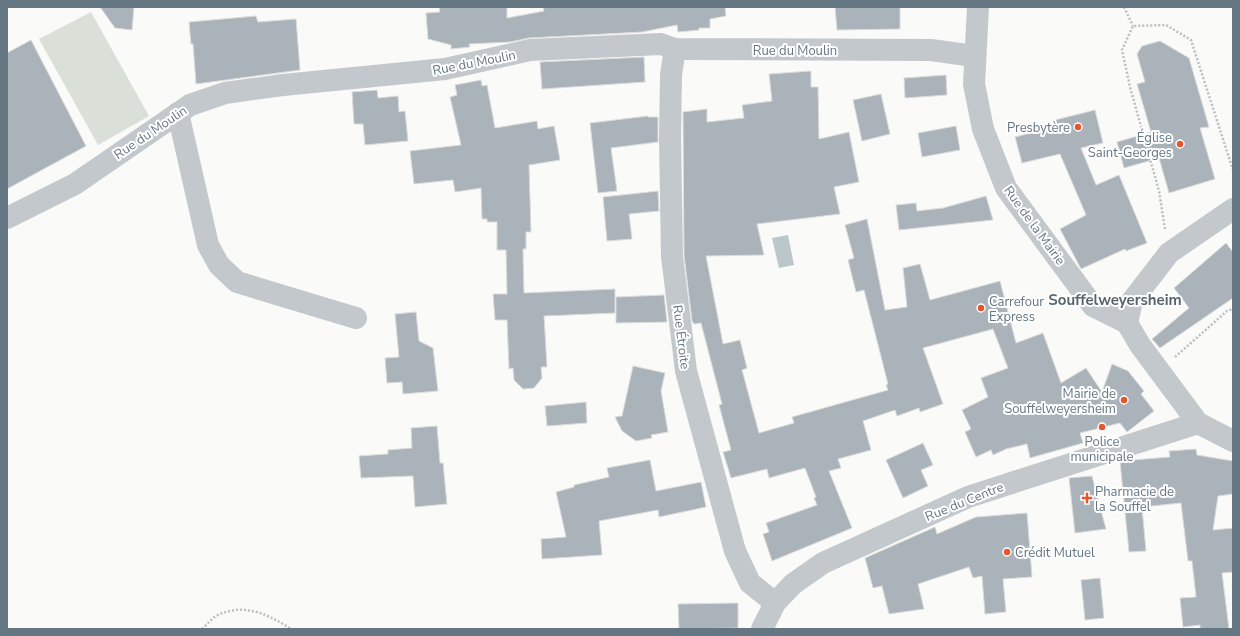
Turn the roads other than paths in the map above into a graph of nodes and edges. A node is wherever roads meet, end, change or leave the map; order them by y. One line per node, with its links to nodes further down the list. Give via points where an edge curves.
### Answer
1 (978, 7): 3 (street, Rue de la Mairie)
2 (675, 49): 3 (street, Rue du Moulin, via 931,50); 4 (street, Rue du Moulin, via 661,44 530,50 445,69 225,93); 11 (street, Rue Étroite, via 671,75 670,139 672,256 686,371 735,551 750,583)
3 (974, 56): 8 (street, Rue de la Mairie, via 974,84 983,129 1006,188 1093,306)
4 (178, 113): 6 (street, Rue du Moulin, via 75,184); 7 (street, via 208,245 219,266 237,282)
5 (1233, 209): 8 (street, via 1169,253 1132,301)
6 (7, 218)
7 (356, 318)
8 (1127, 322): 9 (street, via 1140,345)
9 (1198, 423): 10 (street); 11 (street, Rue du Centre, via 968,497 824,563 793,584)
10 (1233, 442)
11 (775, 603): 12 (street, Rue du Centre)
12 (762, 629)

